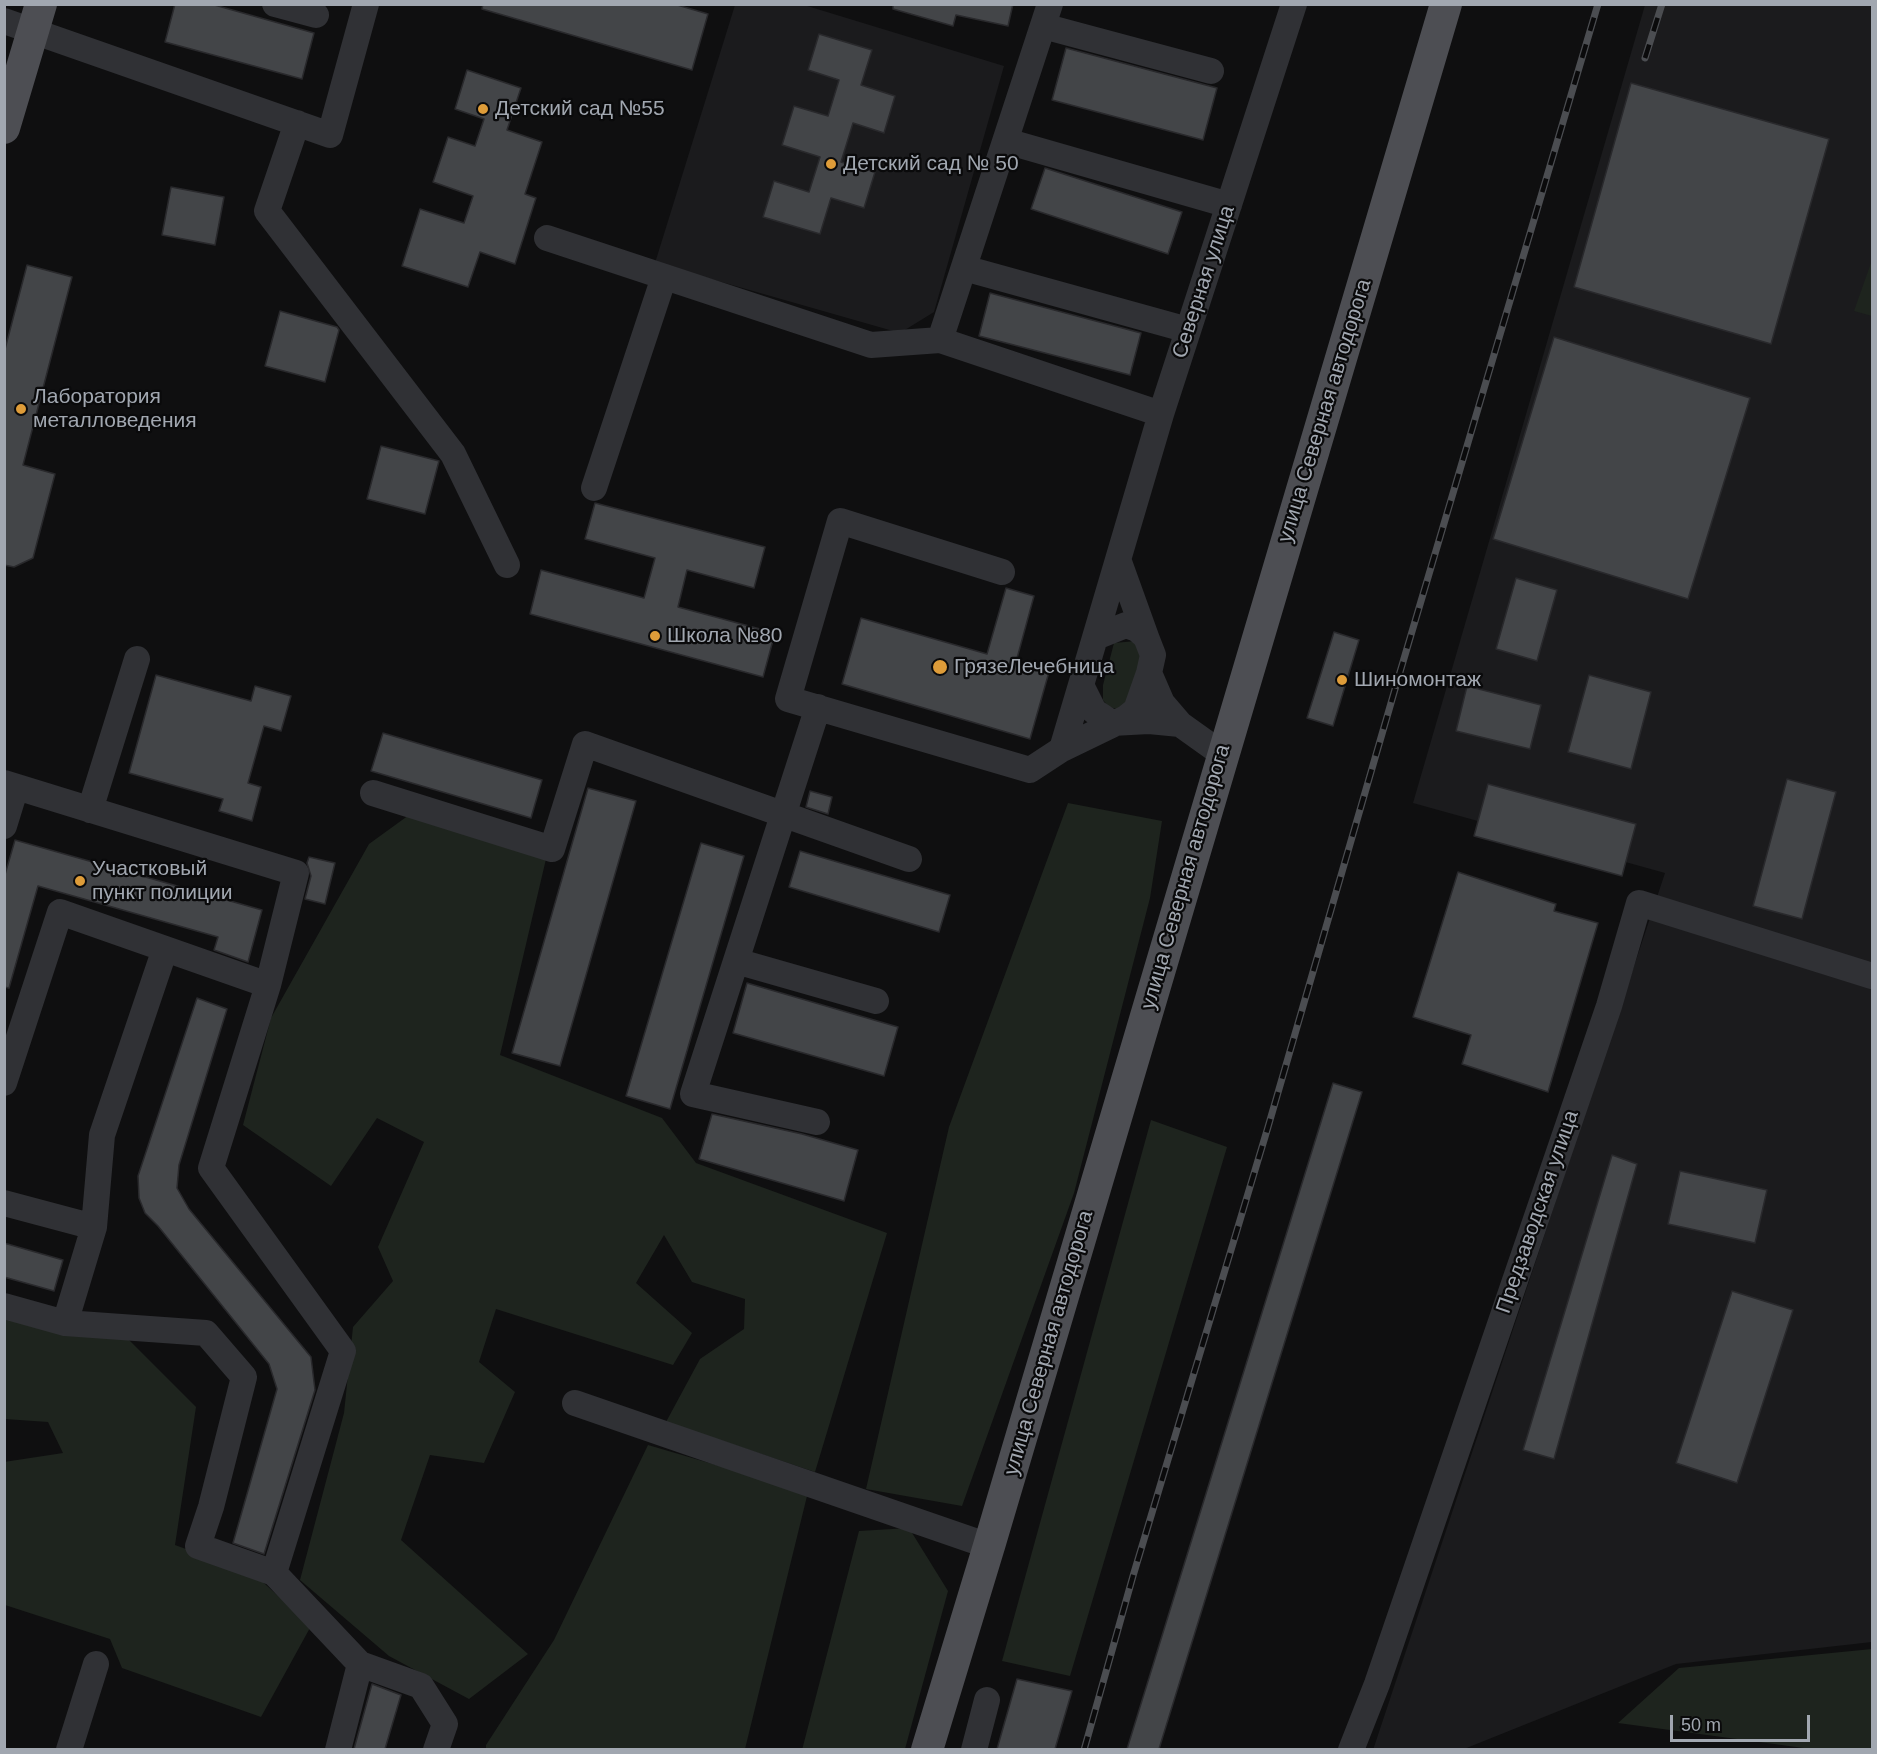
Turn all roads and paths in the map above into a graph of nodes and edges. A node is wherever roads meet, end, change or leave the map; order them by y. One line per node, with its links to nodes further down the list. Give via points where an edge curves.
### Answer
1 (275, 4): 5 (street)
2 (366, 4): 10 (street, via 330,135)
3 (1294, 4): 13 (street, Северная улица)
4 (1446, 4): 33 (main road, улица Северная автодорога)
5 (316, 15)
6 (1046, 16): 9 (street); 12 (street)
7 (38, 17): 8 (street); 10 (street); 11 (main road)
8 (4, 21)
9 (1211, 71)
10 (297, 123): 22 (street, via 267,211 453,454)
11 (4, 128)
12 (1006, 141): 13 (street); 15 (street)
13 (1229, 205): 17 (street, Северная улица)
14 (547, 238): 16 (street)
15 (964, 268): 17 (street); 18 (street)
16 (664, 277): 18 (street, via 871,345); 20 (street)
17 (1188, 330): 19 (street, Северная улица)
18 (940, 340): 19 (street)
19 (1161, 414): 21 (street, Северная улица)
20 (594, 488)
21 (1119, 562): 24 (street, Северная улица); 25 (street)
22 (507, 565)
23 (1002, 572): 29 (street, via 840,521 788,699)
24 (1096, 637): 25 (street, via 1126,625); 28 (street)
25 (1146, 637): 27 (street, via 1153,655)
26 (137, 658): 36 (street)
27 (1149, 673): 30 (street, via 1136,710); 31 (street, via 1162,703)
28 (1081, 685): 30 (street, via 1094,711); 32 (street)
29 (818, 707): 32 (street, via 1030,770); 37 (street)
30 (1112, 723): 31 (street); 32 (street)
31 (1180, 724): 33 (street)
32 (1062, 749)
33 (1222, 754): 52 (main road, улица Северная автодорога)
34 (10, 785): 36 (street); 38 (street)
35 (373, 793): 37 (street, via 552,849 585,744)
36 (90, 810): 43 (street, via 296,873)
37 (783, 814): 39 (street); 41 (street)
38 (4, 826)
39 (909, 859)
40 (165, 949): 43 (street); 45 (street, via 60,912); 48 (street, via 102,1135)
41 (736, 961): 44 (street); 46 (street, via 693,1094)
42 (1872, 976): 62 (street, Предзаводская улица, via 1639,903 1609,1006 1377,1684)
43 (268, 985): 53 (street, via 211,1168 343,1351)
44 (876, 1002)
45 (4, 1083)
46 (817, 1122)
47 (4, 1203): 48 (street)
48 (94, 1227): 50 (street)
49 (4, 1306): 50 (street)
50 (65, 1323): 53 (street, via 206,1333 244,1377 198,1546)
51 (575, 1403): 52 (street)
52 (990, 1546): 60 (main road, улица Северная автодорога)
53 (274, 1573): 55 (street)
54 (96, 1664): 57 (street)
55 (360, 1664): 58 (street); 59 (street, via 421,1686 445,1724)
56 (987, 1700): 61 (street)
57 (69, 1749)
58 (338, 1749)
59 (436, 1749)
60 (927, 1749)
61 (974, 1749)
62 (1351, 1749)

